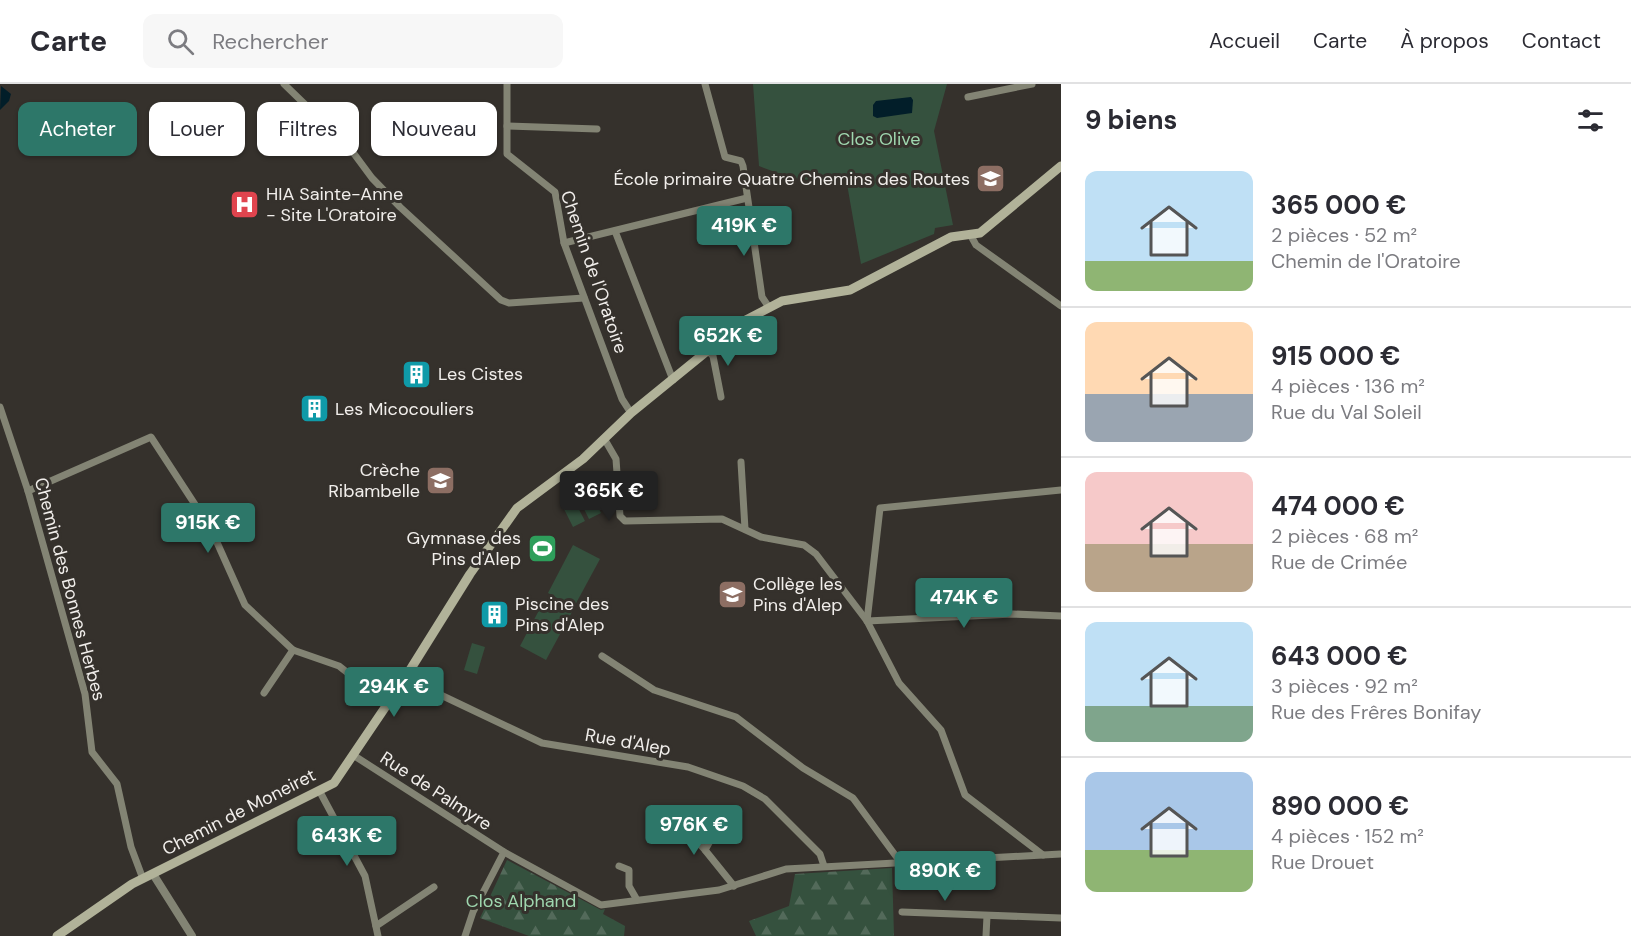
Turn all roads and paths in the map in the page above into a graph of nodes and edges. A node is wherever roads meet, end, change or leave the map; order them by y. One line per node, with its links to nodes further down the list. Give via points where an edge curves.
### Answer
1 (284, 84): 15 (street, via 349,147 400,207 501,300 509,303)
2 (507, 84): 8 (street, Chemin de l'Oratoire)
3 (705, 84): 11 (street, via 725,157 741,161 743,166)
4 (987, 84): 6 (street)
5 (1032, 84): 6 (street)
6 (989, 93): 7 (street)
7 (968, 97)
8 (507, 126): 9 (street); 14 (street, Chemin de l'Oratoire, via 507,154 555,192)
9 (597, 129)
10 (1061, 166): 13 (main road, via 980,233)
11 (747, 198): 12 (street); 16 (street, via 762,297)
12 (615, 231): 14 (street); 19 (street)
13 (971, 236): 16 (main road, Chemin de Moneiret, via 951,237 849,290); 17 (street, via 976,244)
14 (564, 243): 15 (street, Chemin de l'Oratoire)
15 (584, 298): 22 (street, Chemin de l'Oratoire, via 622,399)
16 (768, 306): 18 (main road, Chemin de Moneiret)
17 (1061, 306)
18 (708, 351): 19 (main road, Chemin de Moneiret); 20 (street, via 713,356)
19 (674, 380): 22 (main road, Chemin de Moneiret)
20 (721, 397)
21 (0, 407): 26 (street, Chemin des Bonnes Herbes)
22 (631, 413): 23 (main road, Chemin de Moneiret)
23 (605, 440): 27 (street, via 616,459 620,516 625,521 722,519); 32 (main road, Chemin de Moneiret, via 517,508)
24 (741, 462): 27 (street)
25 (1061, 490): 29 (street, via 880,508)
26 (28, 491): 30 (street, via 151,436 211,529 245,606); 47 (street, Chemin des Bonnes Herbes, via 85,694 90,744 117,784 131,847)
27 (745, 529): 29 (street, via 761,537 804,545 816,554)
28 (1061, 616): 29 (street, via 1013,614)
29 (867, 621): 42 (street, via 899,683 941,730 965,795)
30 (293, 650): 33 (street); 34 (street, via 339,666)
31 (602, 656): 43 (street, via 654,690 736,717 803,768 853,798)
32 (405, 678): 34 (main road, Chemin de Moneiret); 45 (street, Rue d'Alep, via 542,743 688,768 743,786 773,807 820,854)
33 (264, 693)
34 (387, 704): 35 (main road, Chemin de Moneiret)
35 (353, 755): 36 (main road, Chemin de Moneiret, via 340,776); 40 (street, Rue de Palmyre)
36 (320, 792): 46 (main road, Chemin de Moneiret); 54 (street, via 365,876)
37 (723, 818): 39 (street)
38 (694, 838): 39 (street)
39 (705, 850): 48 (street)
40 (504, 852): 50 (street, Rue de Palmyre, via 602,905); 58 (street)
41 (1061, 854): 42 (street)
42 (1043, 855): 43 (street, Rue de Palmyre)
43 (901, 863): 45 (street, Rue de Palmyre)
44 (619, 866): 50 (street, via 629,870 628,886)
45 (824, 866): 48 (street, Rue de Palmyre, via 786,869)
46 (153, 874): 47 (main road, Chemin de Moneiret); 56 (street)
47 (143, 879): 55 (main road, Chemin de Moneiret)
48 (734, 886): 50 (street, Rue de Palmyre)
49 (434, 887): 54 (street)
50 (637, 900)
51 (902, 912): 52 (street)
52 (987, 916): 53 (street); 59 (street)
53 (1061, 918)
54 (376, 926): 57 (street)
55 (57, 936)
56 (192, 936)
57 (378, 936)
58 (465, 936)
59 (986, 936)

